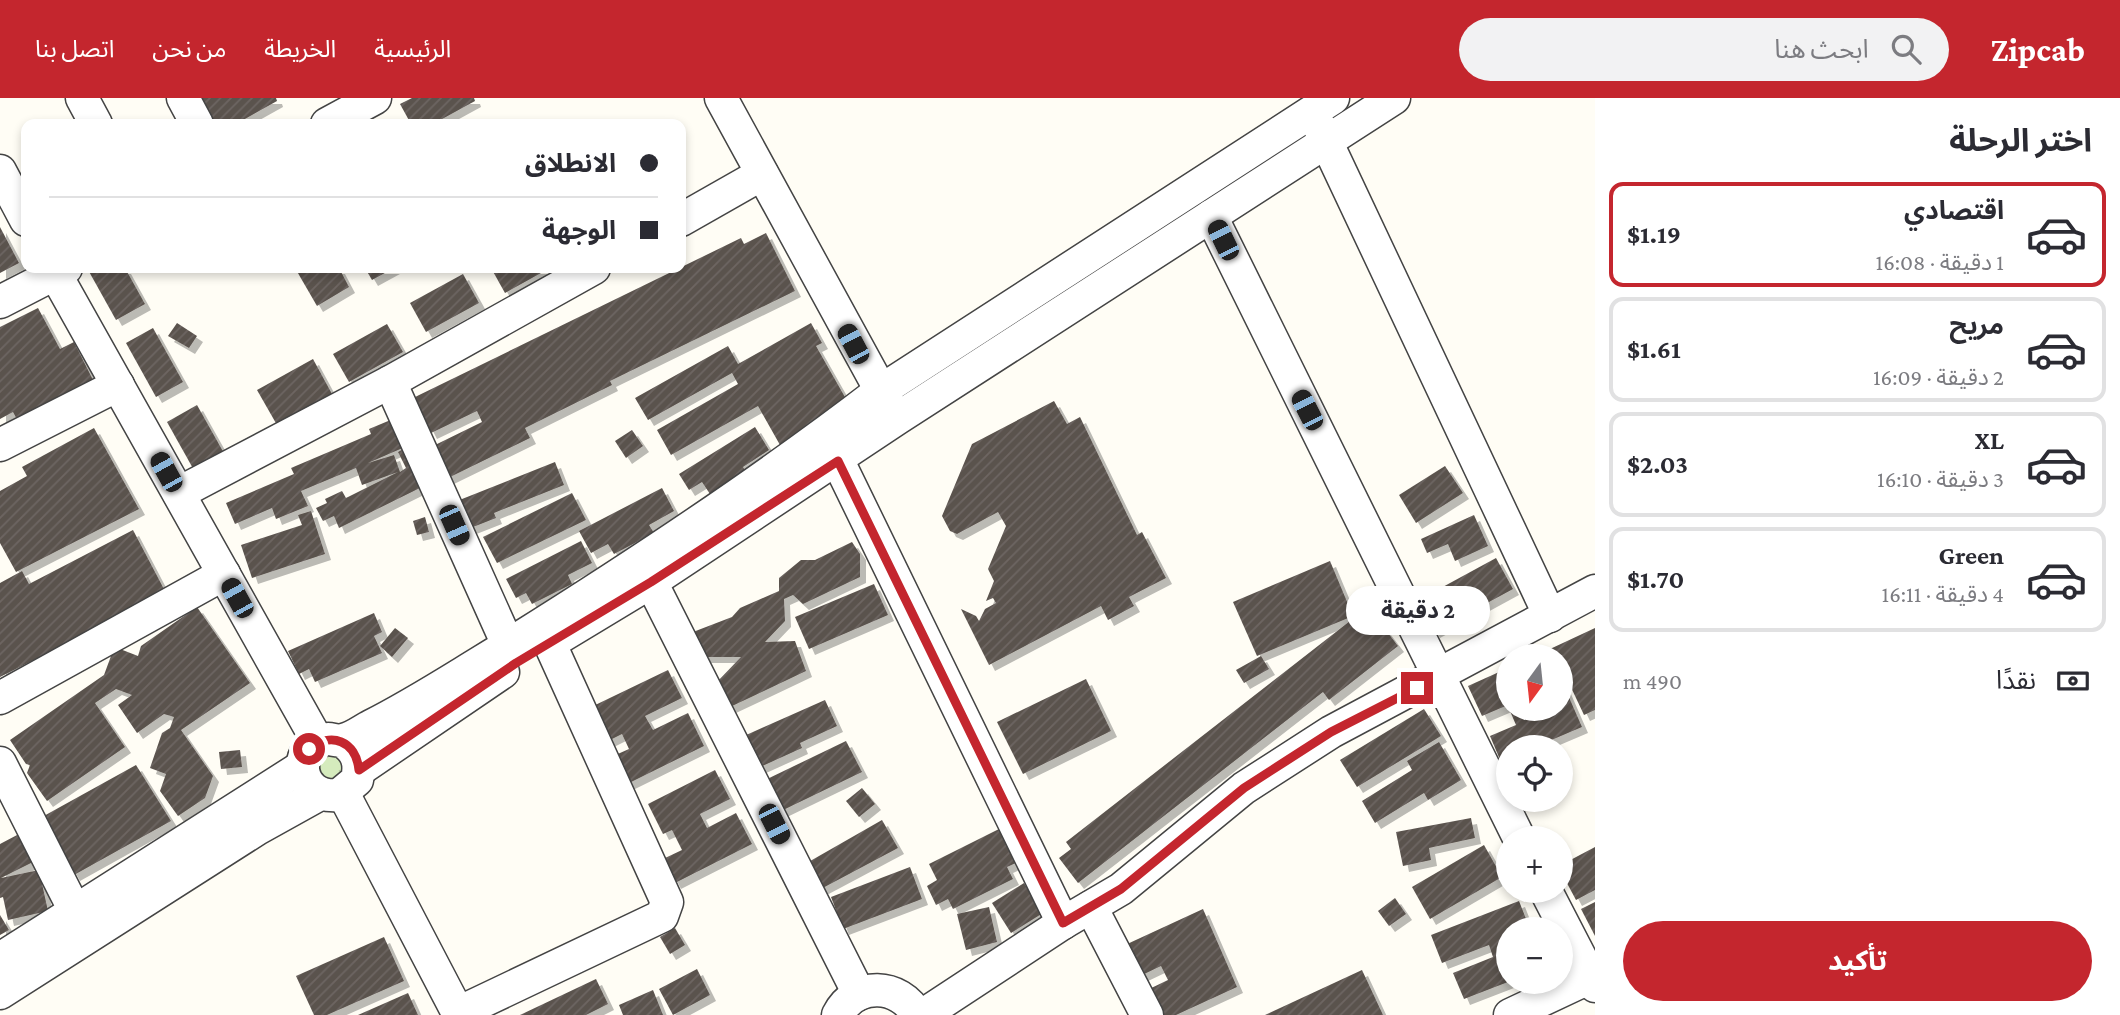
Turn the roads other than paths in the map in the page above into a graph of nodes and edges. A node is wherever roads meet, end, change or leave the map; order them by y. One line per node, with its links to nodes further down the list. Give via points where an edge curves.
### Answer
1 (82, 98): 8 (street)
2 (183, 98): 9 (street)
3 (375, 98): 10 (street)
4 (721, 98): 13 (street)
5 (1304, 98): 11 (street)
6 (1334, 98): 23 (street)
7 (1394, 98): 11 (street)
8 (93, 119)
9 (194, 119)
10 (336, 119)
11 (1326, 141): 15 (street); 31 (street)
12 (0, 171): 14 (street)
13 (762, 174): 16 (street); 23 (street)
14 (21, 211)
15 (1211, 216): 24 (street); 34 (street)
16 (686, 217)
17 (53, 273): 20 (street)
18 (60, 273): 22 (street)
19 (585, 273): 21 (street)
20 (0, 302)
21 (390, 382): 27 (street); 33 (street)
22 (118, 385): 25 (street); 27 (street)
23 (879, 392): 24 (street); 33 (street, via 802,450)
24 (898, 418): 26 (street)
25 (0, 444)
26 (838, 461): 29 (street); 44 (street)
27 (179, 493): 28 (street)
28 (224, 574): 35 (street); 36 (street)
29 (651, 582): 32 (street); 48 (street)
30 (1595, 591): 31 (street)
31 (1550, 616): 34 (street)
32 (550, 644): 38 (street); 49 (street, via 667,902 662,916)
33 (508, 645): 36 (street, via 402,710)
34 (1438, 677): 40 (street); 42 (street, via 1331,732 1244,788 1132,881)
35 (0, 698)
36 (321, 750): 38 (street, via 306,782); 38 (street, via 358,757); 43 (street)
37 (0, 763): 39 (street)
38 (341, 786): 47 (street, via 257,829); 49 (street)
39 (11, 813): 43 (street)
40 (1513, 826)
41 (1552, 903): 46 (street)
42 (1091, 907): 44 (street); 52 (street)
43 (75, 911): 45 (street)
44 (1063, 923): 51 (street)
45 (0, 959)
46 (1593, 979): 53 (street)
47 (0, 993)
48 (849, 1004): 50 (street, via 885,990 898,994)
49 (459, 1014)
50 (917, 1015)
51 (923, 1015)
52 (1147, 1015)
53 (1510, 1015)

